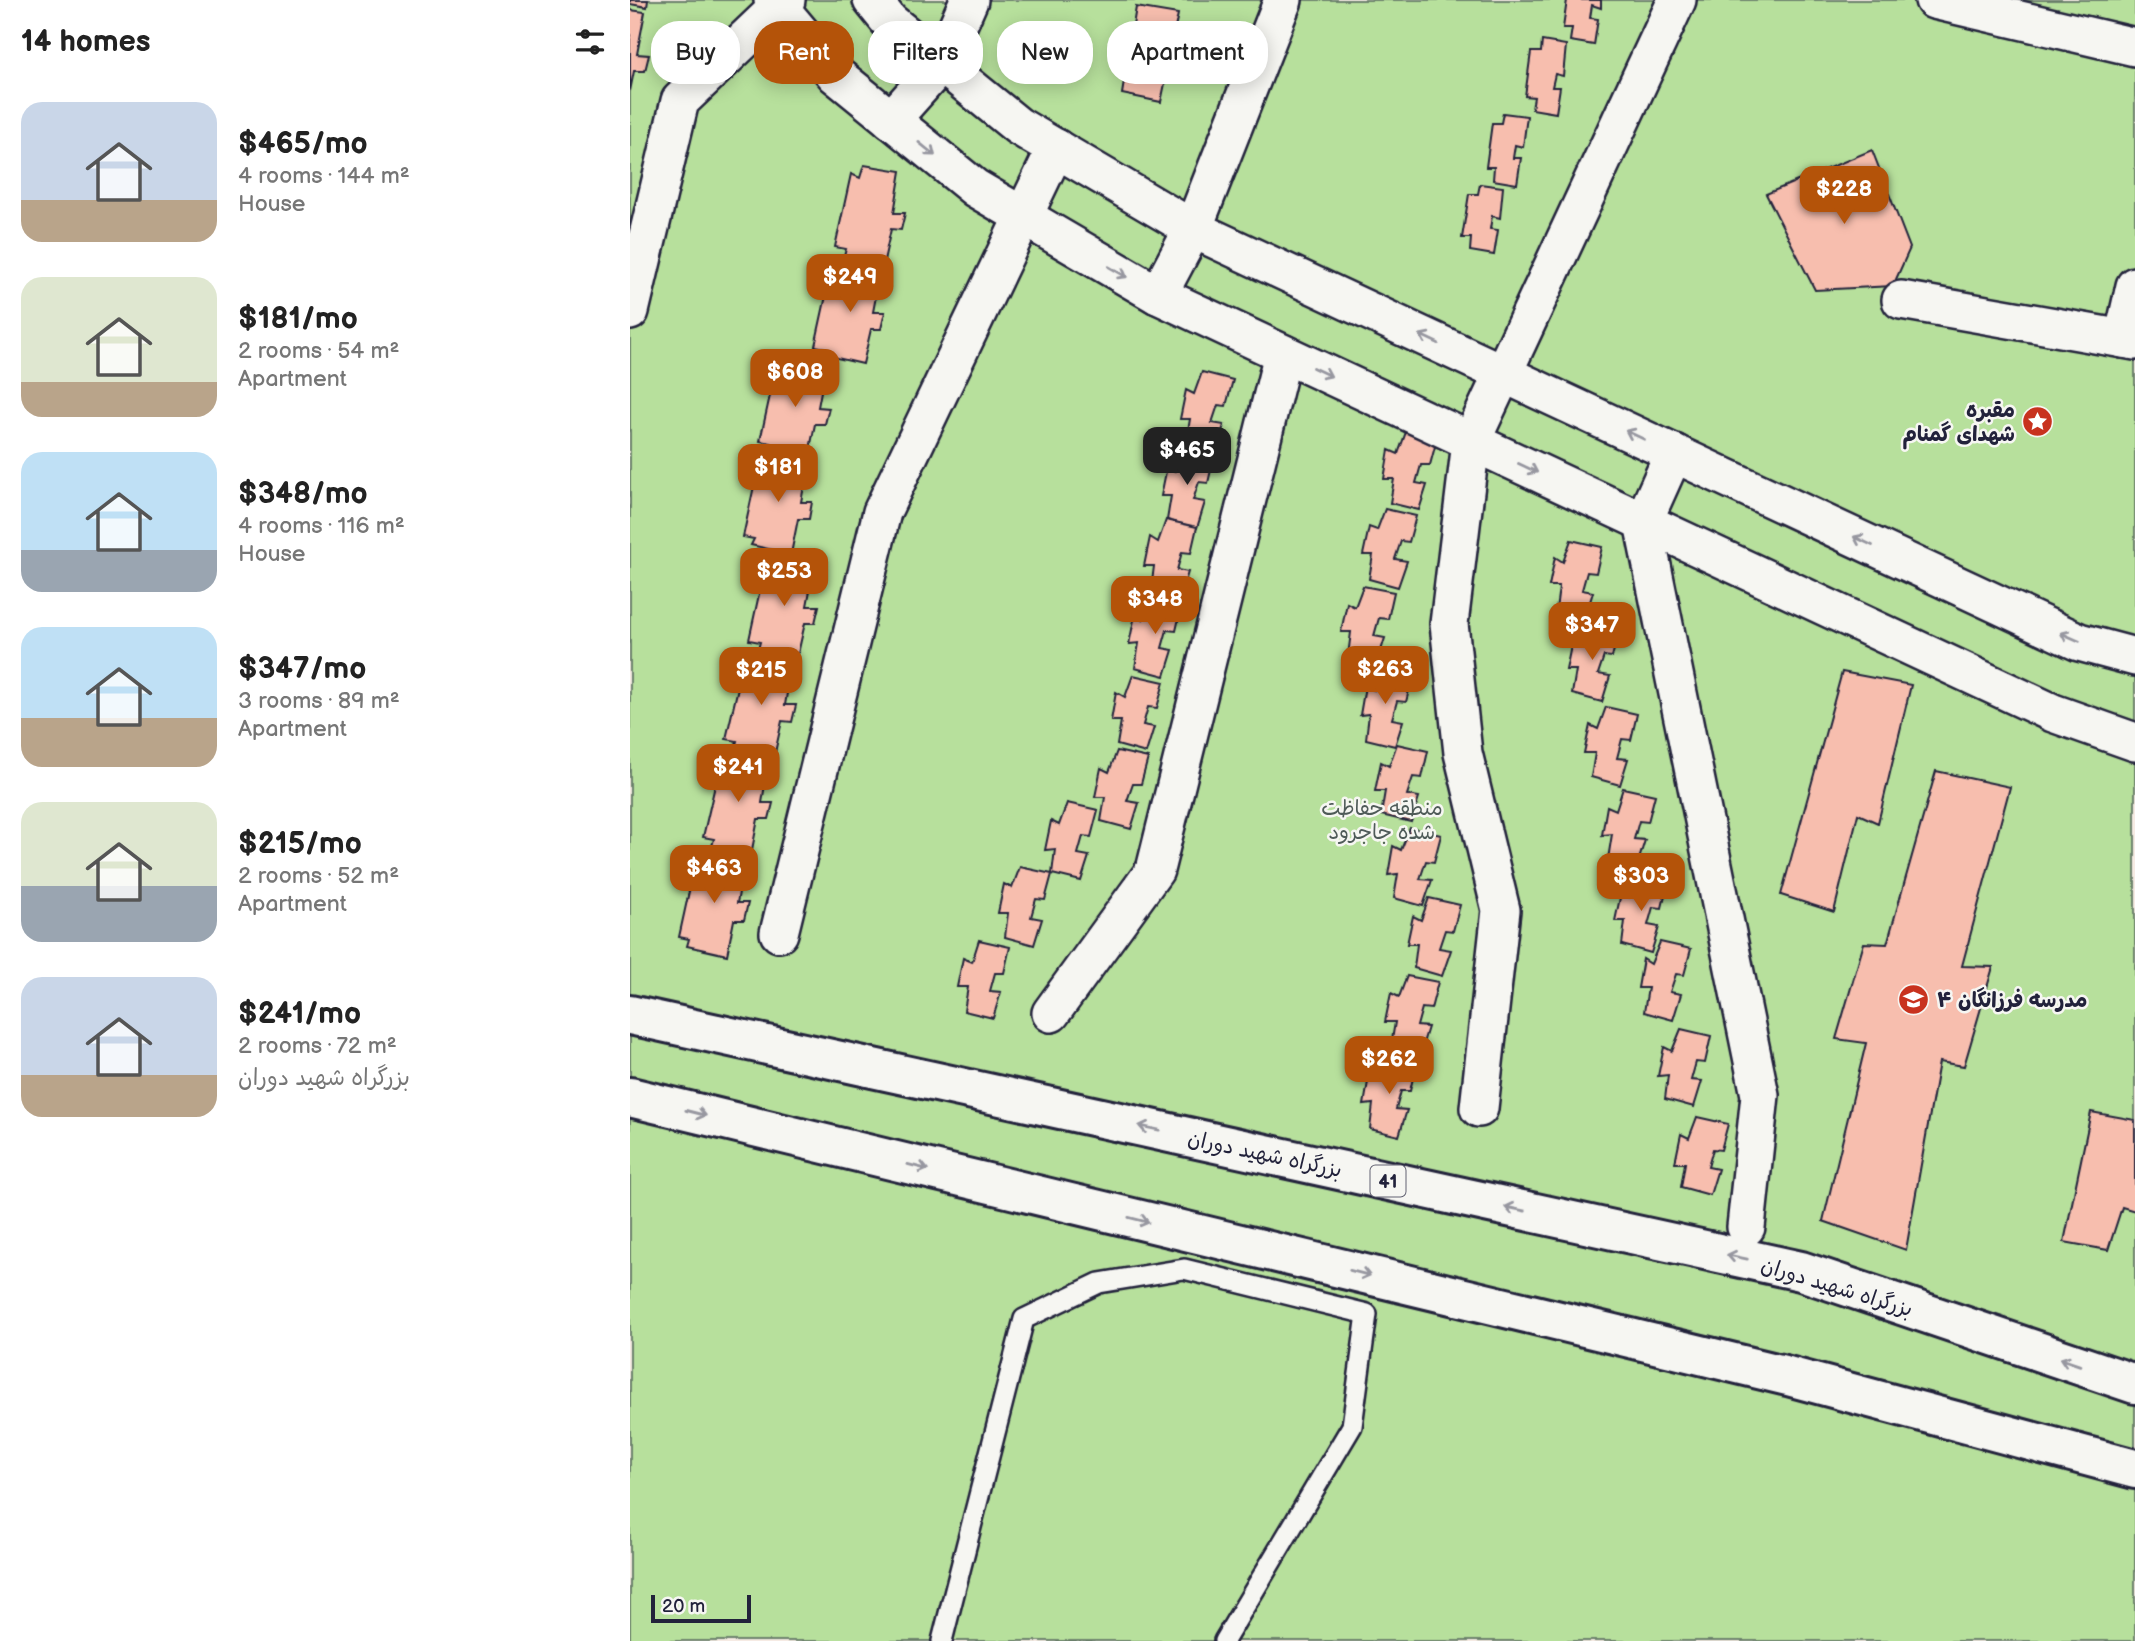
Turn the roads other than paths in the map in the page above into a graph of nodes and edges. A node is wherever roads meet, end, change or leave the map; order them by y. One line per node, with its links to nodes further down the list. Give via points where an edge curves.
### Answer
1 (872, 0): 7 (street)
2 (969, 0): 8 (street)
3 (1283, 0): 15 (street)
4 (1677, 0): 22 (street)
5 (1944, 1): 9 (street)
6 (779, 2): 12 (street, via 836,75); 19 (street, via 680,101)
7 (889, 21)
8 (960, 21)
9 (2135, 47)
10 (923, 84): 12 (street)
11 (966, 84): 13 (street, via 1018,126)
12 (891, 120): 14 (street, one-way to 14, via 975,188)
13 (1056, 148): 14 (street); 15 (street)
14 (1023, 216): 17 (street, one-way to 17); 28 (street, via 881,512)
15 (1193, 229): 17 (street); 22 (street, one-way to 15)
16 (2135, 286): 20 (street)
17 (1158, 295): 21 (street)
18 (1901, 300): 20 (street)
19 (630, 311)
20 (2129, 340)
21 (1283, 354): 23 (street, one-way to 23); 29 (street, via 1155,870)
22 (1503, 373): 23 (street); 24 (street, one-way to 22)
23 (1471, 442): 25 (street, one-way to 25); 32 (street, via 1449,624 1463,753 1501,910)
24 (1674, 453): 25 (street); 26 (street, one-way to 24, via 2079,642)
25 (1643, 522): 27 (street, via 2053,713); 33 (street, via 1760,1095)
26 (2135, 657)
27 (2135, 742)
28 (779, 933)
29 (1051, 1013)
30 (630, 1015): 34 (highway, بزرگراه شهید دوران / 41, one-way to 30, via 1801,1271)
31 (630, 1097): 35 (highway, one-way to 35, via 1788,1376)
32 (1479, 1108)
33 (1746, 1227)
34 (2135, 1384)
35 (2135, 1469)
36 (943, 1641): 37 (lane, via 1024,1319 1099,1283 1184,1269 1367,1314 1352,1426)
37 (1224, 1641)

